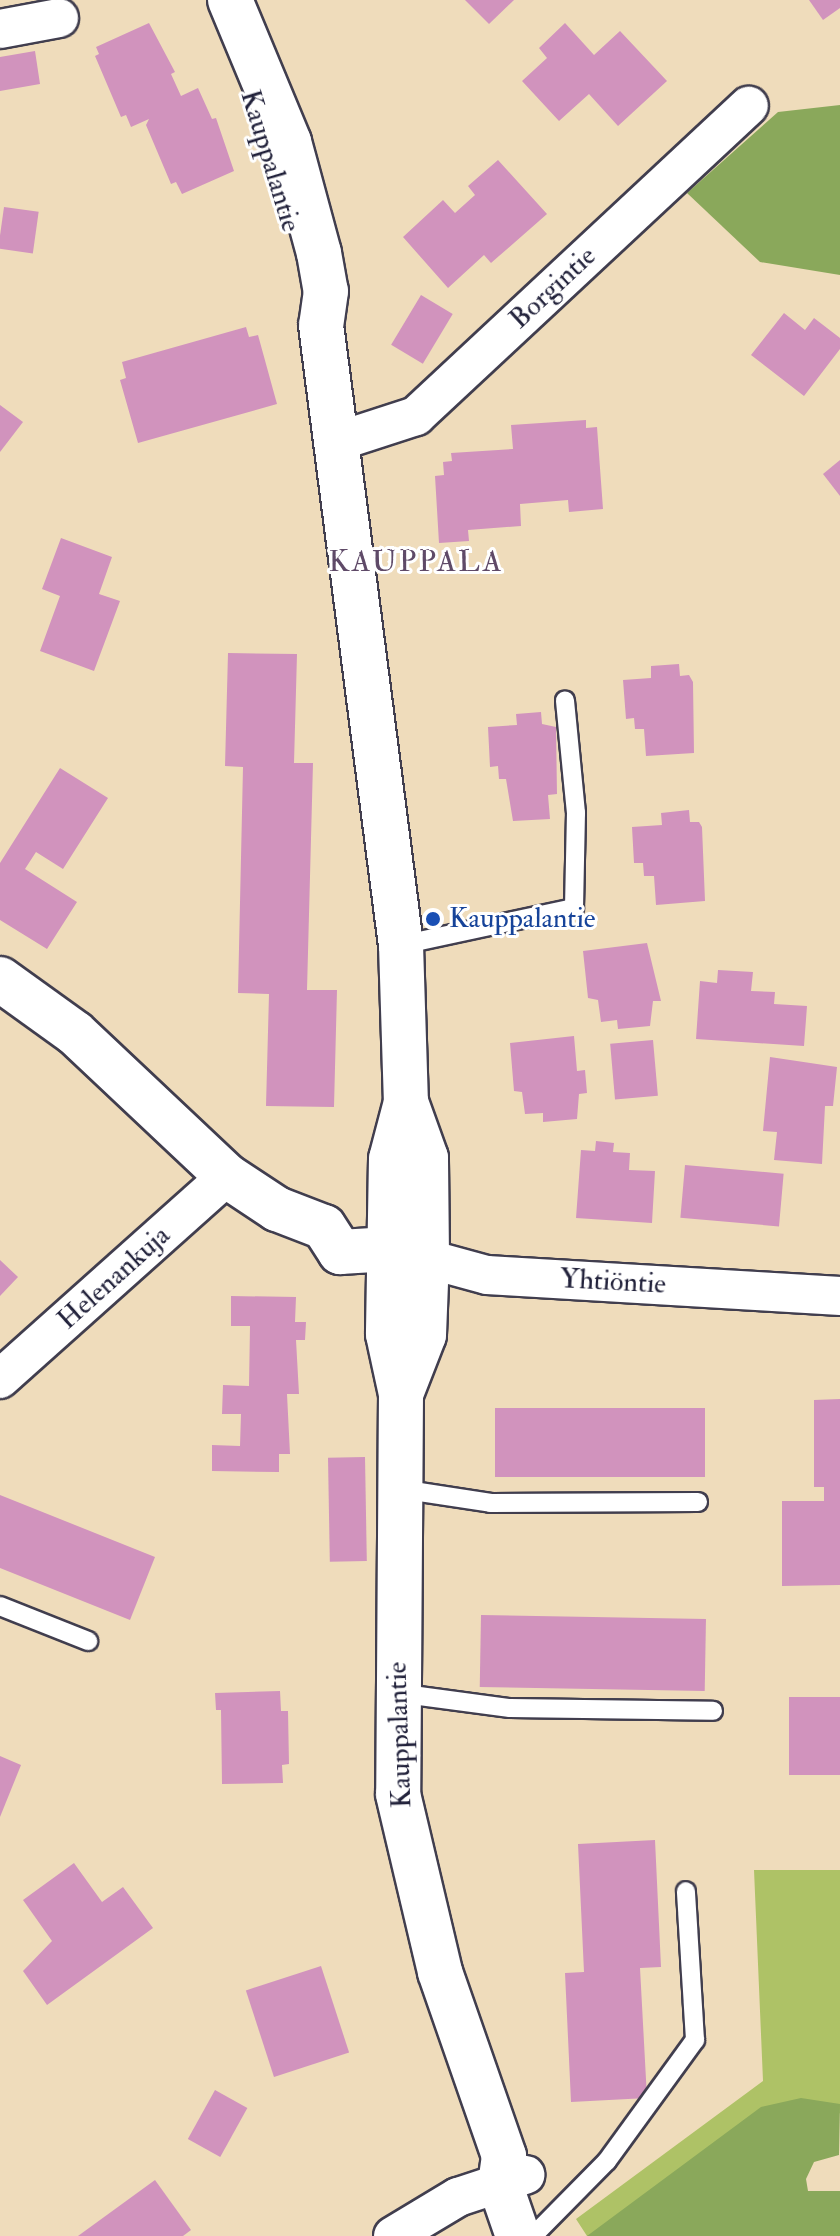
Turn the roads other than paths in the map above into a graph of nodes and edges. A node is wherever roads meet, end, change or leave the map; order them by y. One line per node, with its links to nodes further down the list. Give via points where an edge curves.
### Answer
1 (208, 0): 6 (street, Kauppalantie, via 269,147 286,198 306,297)
2 (230, 0): 6 (street, Kauppalantie, via 269,86 304,195 326,291)
3 (59, 18): 4 (street)
4 (0, 29)
5 (749, 106): 7 (street, Borgintie, via 416,416)
6 (321, 325): 7 (street, Kauppalantie)
7 (339, 441): 9 (street, Kauppalantie)
8 (565, 701): 9 (lane, via 576,813 574,908)
9 (401, 945): 12 (street, Kauppalantie, via 406,1102 391,1159)
10 (0, 979): 11 (street, Yhtiöntie, via 75,1033)
11 (227, 1176): 12 (street, Yhtiöntie, via 277,1209 324,1227 340,1252); 14 (street, Helenankuja)
12 (408, 1252): 13 (street, Yhtiöntie, via 487,1275); 15 (street, Kauppalantie, via 388,1334 401,1394)
13 (840, 1296)
14 (0, 1379)
15 (400, 1489): 16 (lane, via 491,1503); 19 (street, Kauppalantie)
16 (698, 1502)
17 (0, 1606): 18 (lane)
18 (88, 1641)
19 (395, 1693): 20 (lane, via 510,1708); 22 (street, Kauppalantie, via 398,1794 417,1887 440,1972)
20 (713, 1711)
21 (686, 1891): 23 (lane, via 695,2040 607,2161)
22 (510, 2172): 23 (street, Kauppalantie); 24 (street)
23 (535, 2233)
24 (393, 2236)

